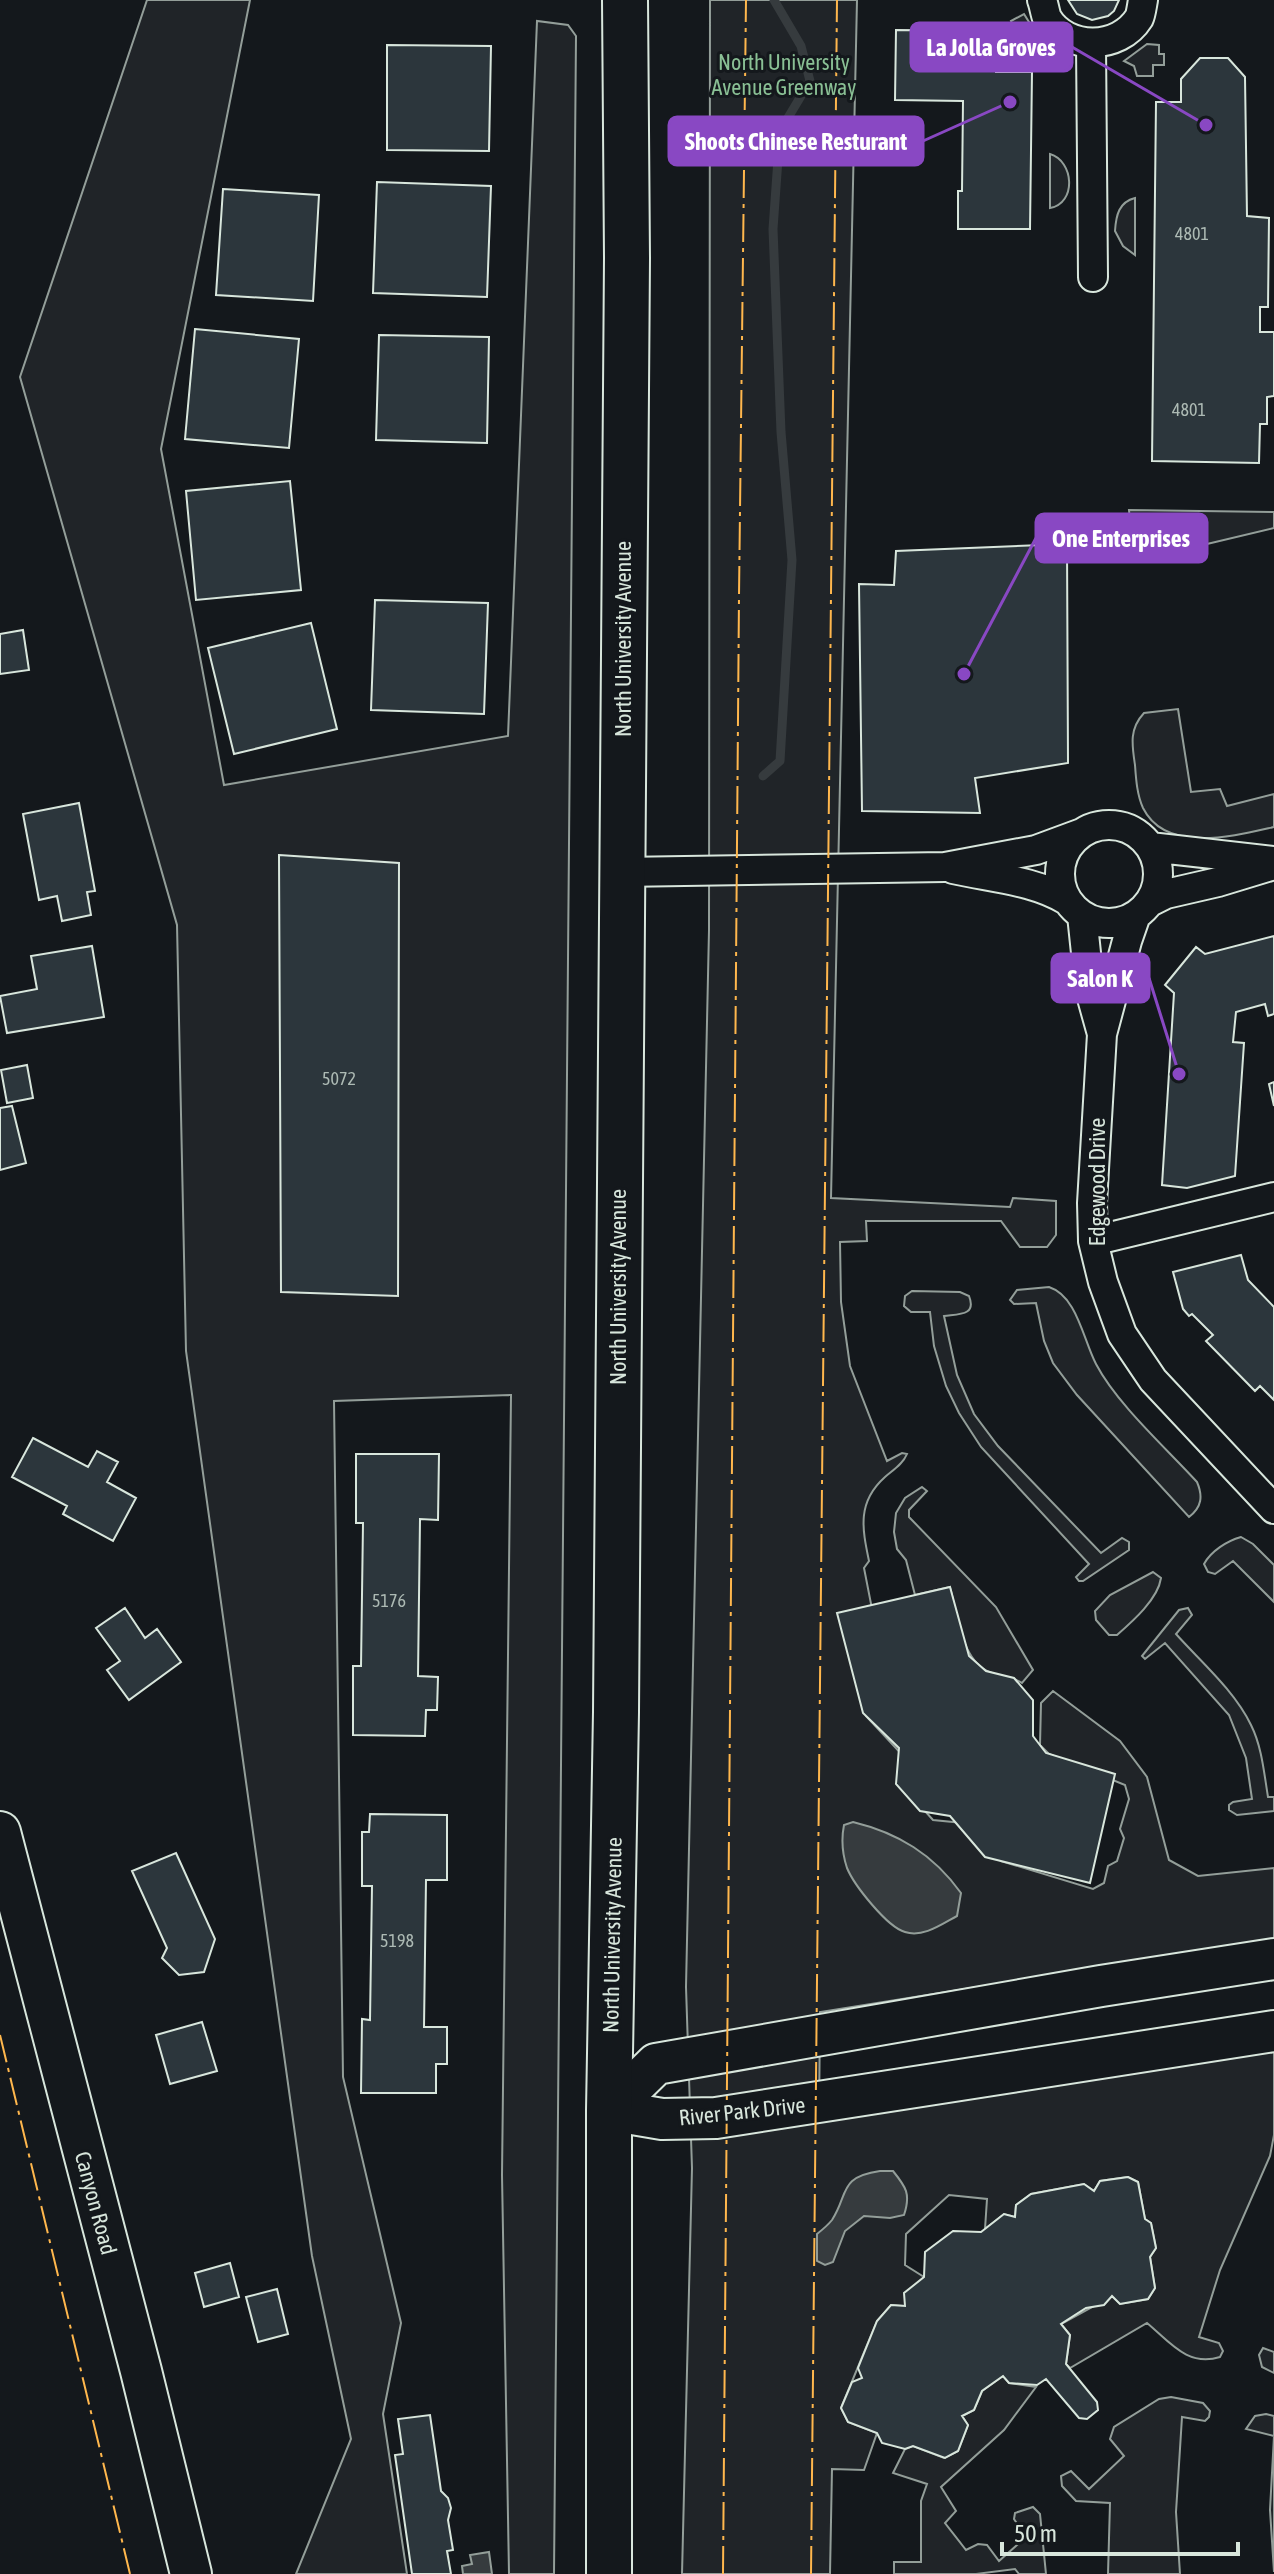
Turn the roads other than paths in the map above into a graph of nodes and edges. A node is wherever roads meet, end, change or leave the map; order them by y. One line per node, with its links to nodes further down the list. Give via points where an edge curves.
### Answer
1 (625, 0): 10 (highway, North University Avenue)
2 (1042, 0): 4 (street, via 1048,19 1066,37)
3 (1143, 0): 4 (street, via 1139,18 1118,38)
4 (1091, 44): 5 (street)
5 (1093, 277)
6 (1082, 833): 7 (street, via 1119,826); 9 (street, via 1036,850); 11 (street, via 1061,865 1061,884)
7 (1150, 847): 8 (street); 12 (street, via 1158,865 1158,884)
8 (1274, 863): 12 (street, via 1166,894)
9 (945, 867): 10 (street); 11 (street, via 1033,886)
10 (621, 872): 20 (highway, North University Avenue)
11 (1075, 908): 12 (street, via 1099,922 1118,922); 13 (street, Edgewood Drive)
12 (1143, 909): 13 (street, Edgewood Drive, via 1127,941)
13 (1102, 1034): 15 (street, Edgewood Drive)
14 (1274, 1197): 15 (street)
15 (1093, 1241): 16 (street, Edgewood Drive, via 1113,1311 1138,1360)
16 (1274, 1509)
17 (0, 1832): 21 (street, Canyon Road)
18 (1274, 1959): 20 (street, via 656,2064)
19 (1274, 2031): 20 (street, River Park Drive, via 716,2118 662,2119)
20 (609, 2110): 22 (highway, North University Avenue)
21 (191, 2574)
22 (609, 2574)

